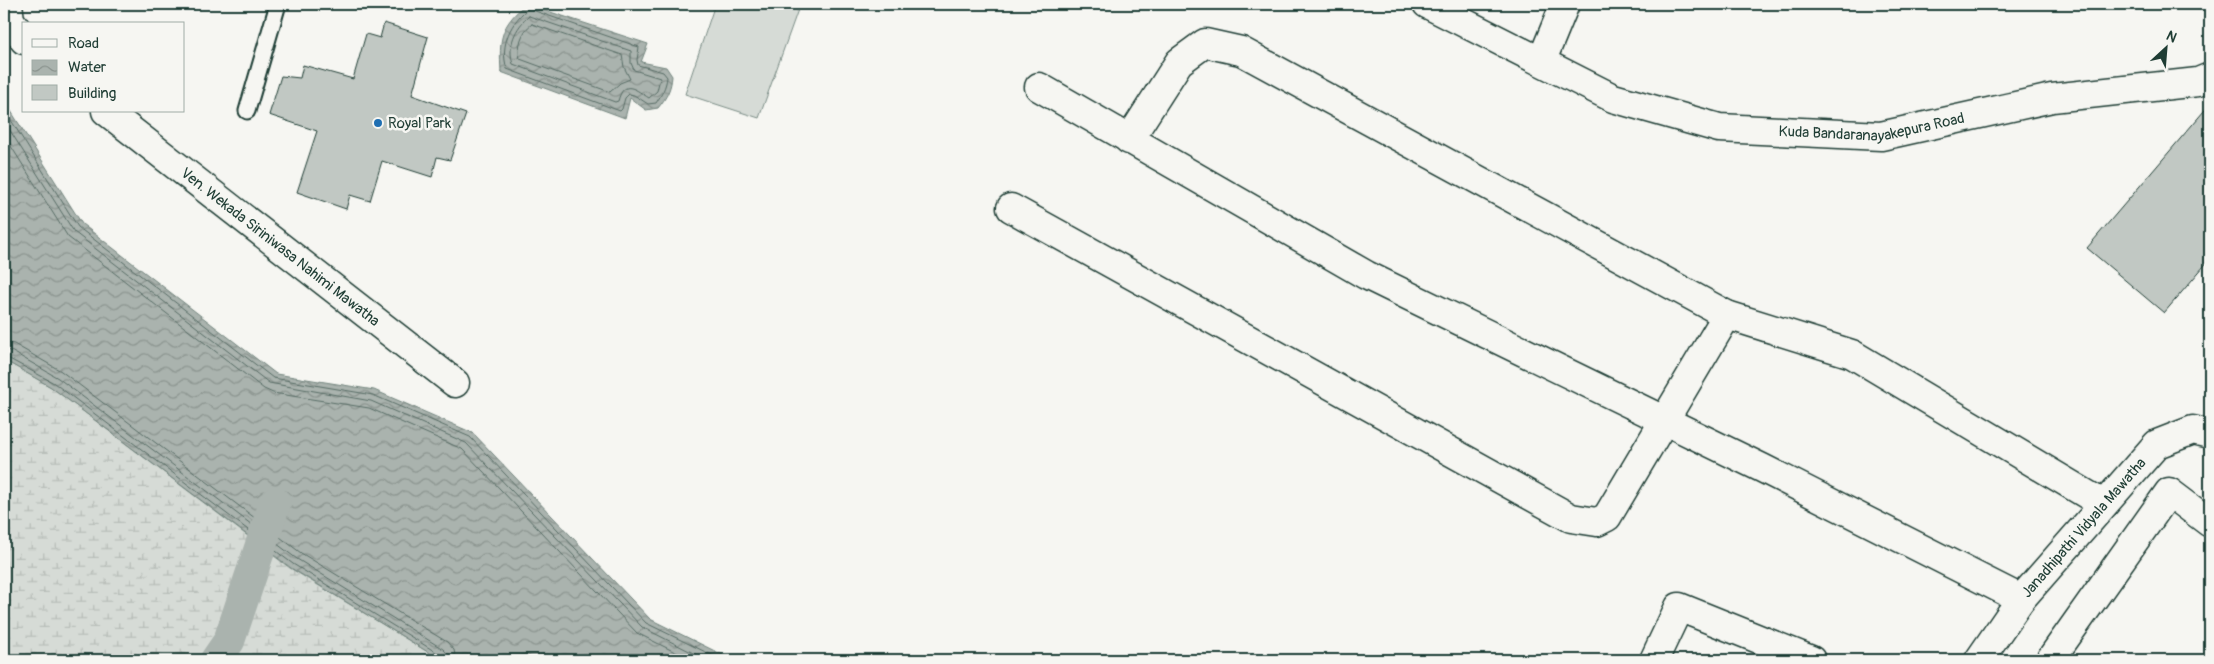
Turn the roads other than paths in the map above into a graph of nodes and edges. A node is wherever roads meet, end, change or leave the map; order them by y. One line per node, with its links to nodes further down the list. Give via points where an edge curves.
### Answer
1 (8, 4): 5 (street, via 10,20)
2 (278, 4): 9 (lane)
3 (1427, 4): 6 (street, Kuda Bandaranayakepura Road)
4 (1565, 4): 6 (street)
5 (22, 37)
6 (1542, 60): 7 (street, Kuda Bandaranayakepura Road, via 1613,98 1719,128 1881,136 2052,98 2198,82)
7 (2210, 77)
8 (1039, 87): 11 (street)
9 (247, 111)
10 (107, 112): 14 (street, Ven. Wekada Siriniwasa Nahimi Mawatha)
11 (1129, 140): 13 (street, via 1180,62 1205,42 1241,51); 15 (street, via 1366,275)
12 (1011, 208): 15 (street, via 1571,518 1597,522 1607,517)
13 (1727, 315): 15 (street); 17 (street, via 1852,354)
14 (455, 383)
15 (1664, 420): 19 (street)
16 (2210, 434): 17 (street, Janadhipathi Vidyala Mawatha, via 2193,430 2157,444)
17 (2103, 504): 19 (street, Janadhipathi Vidyala Mawatha)
18 (2210, 523): 23 (street, via 2169,492)
19 (2021, 599): 22 (street, Janadhipathi Vidyala Mawatha)
20 (1654, 660): 21 (street, via 1679,607)
21 (1811, 660)
22 (1979, 660)
23 (2050, 660)

